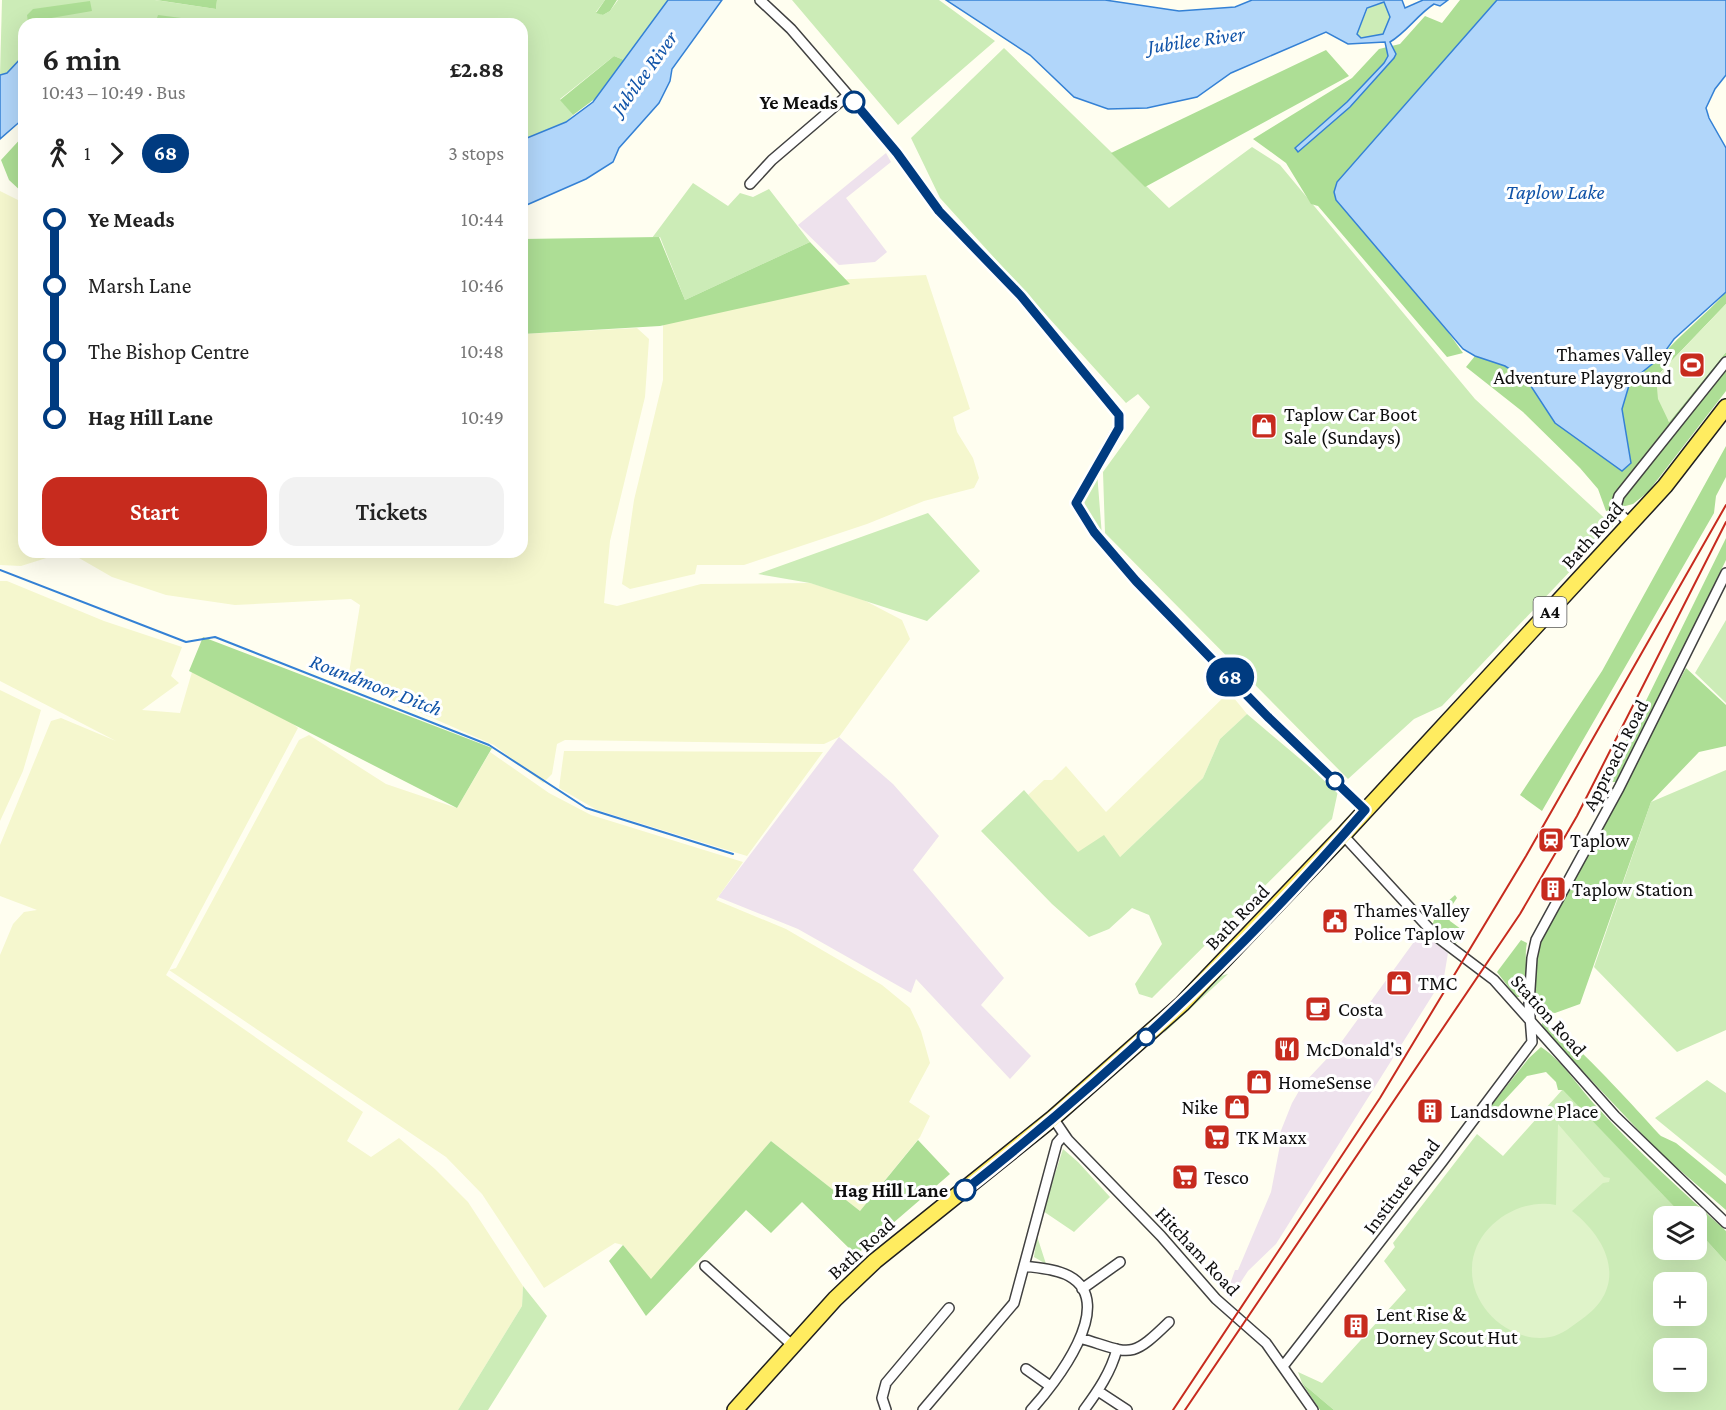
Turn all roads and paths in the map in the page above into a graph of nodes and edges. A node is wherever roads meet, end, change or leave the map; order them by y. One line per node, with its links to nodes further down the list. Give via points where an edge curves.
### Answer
1 (760, 0): 2 (street, via 791,29)
2 (848, 95): 3 (street); 8 (street, via 939,211 1021,296 1119,415 1119,428 1076,503 1094,532 1269,718)
3 (750, 184)
4 (1726, 362): 6 (street, via 1619,496 1615,510)
5 (1726, 407): 6 (main road, Bath Road / A4)
6 (1631, 524): 8 (main road, Bath Road / A4)
7 (1726, 573): 10 (street, Approach Road, via 1619,788 1536,940 1529,1000)
8 (1365, 810): 9 (main road, Bath Road / A4)
9 (1343, 835): 10 (street, Station Road, via 1437,937 1490,976); 11 (main road, Bath Road / A4, via 1182,1004)
10 (1532, 1023): 13 (street, Station Road, via 1615,1116); 23 (street, Institute Road, via 1532,1042 1518,1062)
11 (1053, 1118): 12 (street, Hitcham Road); 21 (main road, Bath Road / A4, via 875,1261)
12 (1064, 1135): 16 (street, via 1057,1143); 23 (street, Hitcham Road, via 1216,1299 1266,1342)
13 (1726, 1222)
14 (1120, 1262): 17 (street)
15 (705, 1266): 21 (street)
16 (1024, 1266): 17 (street, via 1056,1271 1071,1277); 27 (street, via 1014,1303)
17 (1082, 1289): 20 (street, via 1088,1305)
18 (949, 1308): 29 (street, via 886,1383 882,1398)
19 (1169, 1322): 22 (street, via 1143,1347 1127,1352)
20 (1080, 1338): 22 (street); 25 (street)
21 (792, 1345): 28 (main road, Bath Road / A4)
22 (1117, 1349): 26 (street)
23 (1284, 1365): 33 (street, Hitcham Road)
24 (1026, 1369): 25 (street)
25 (1050, 1386): 30 (street)
26 (1098, 1391): 31 (street); 32 (street)
27 (925, 1409)
28 (735, 1410)
29 (886, 1410)
30 (1030, 1410)
31 (1084, 1410)
32 (1127, 1410)
33 (1313, 1410)

